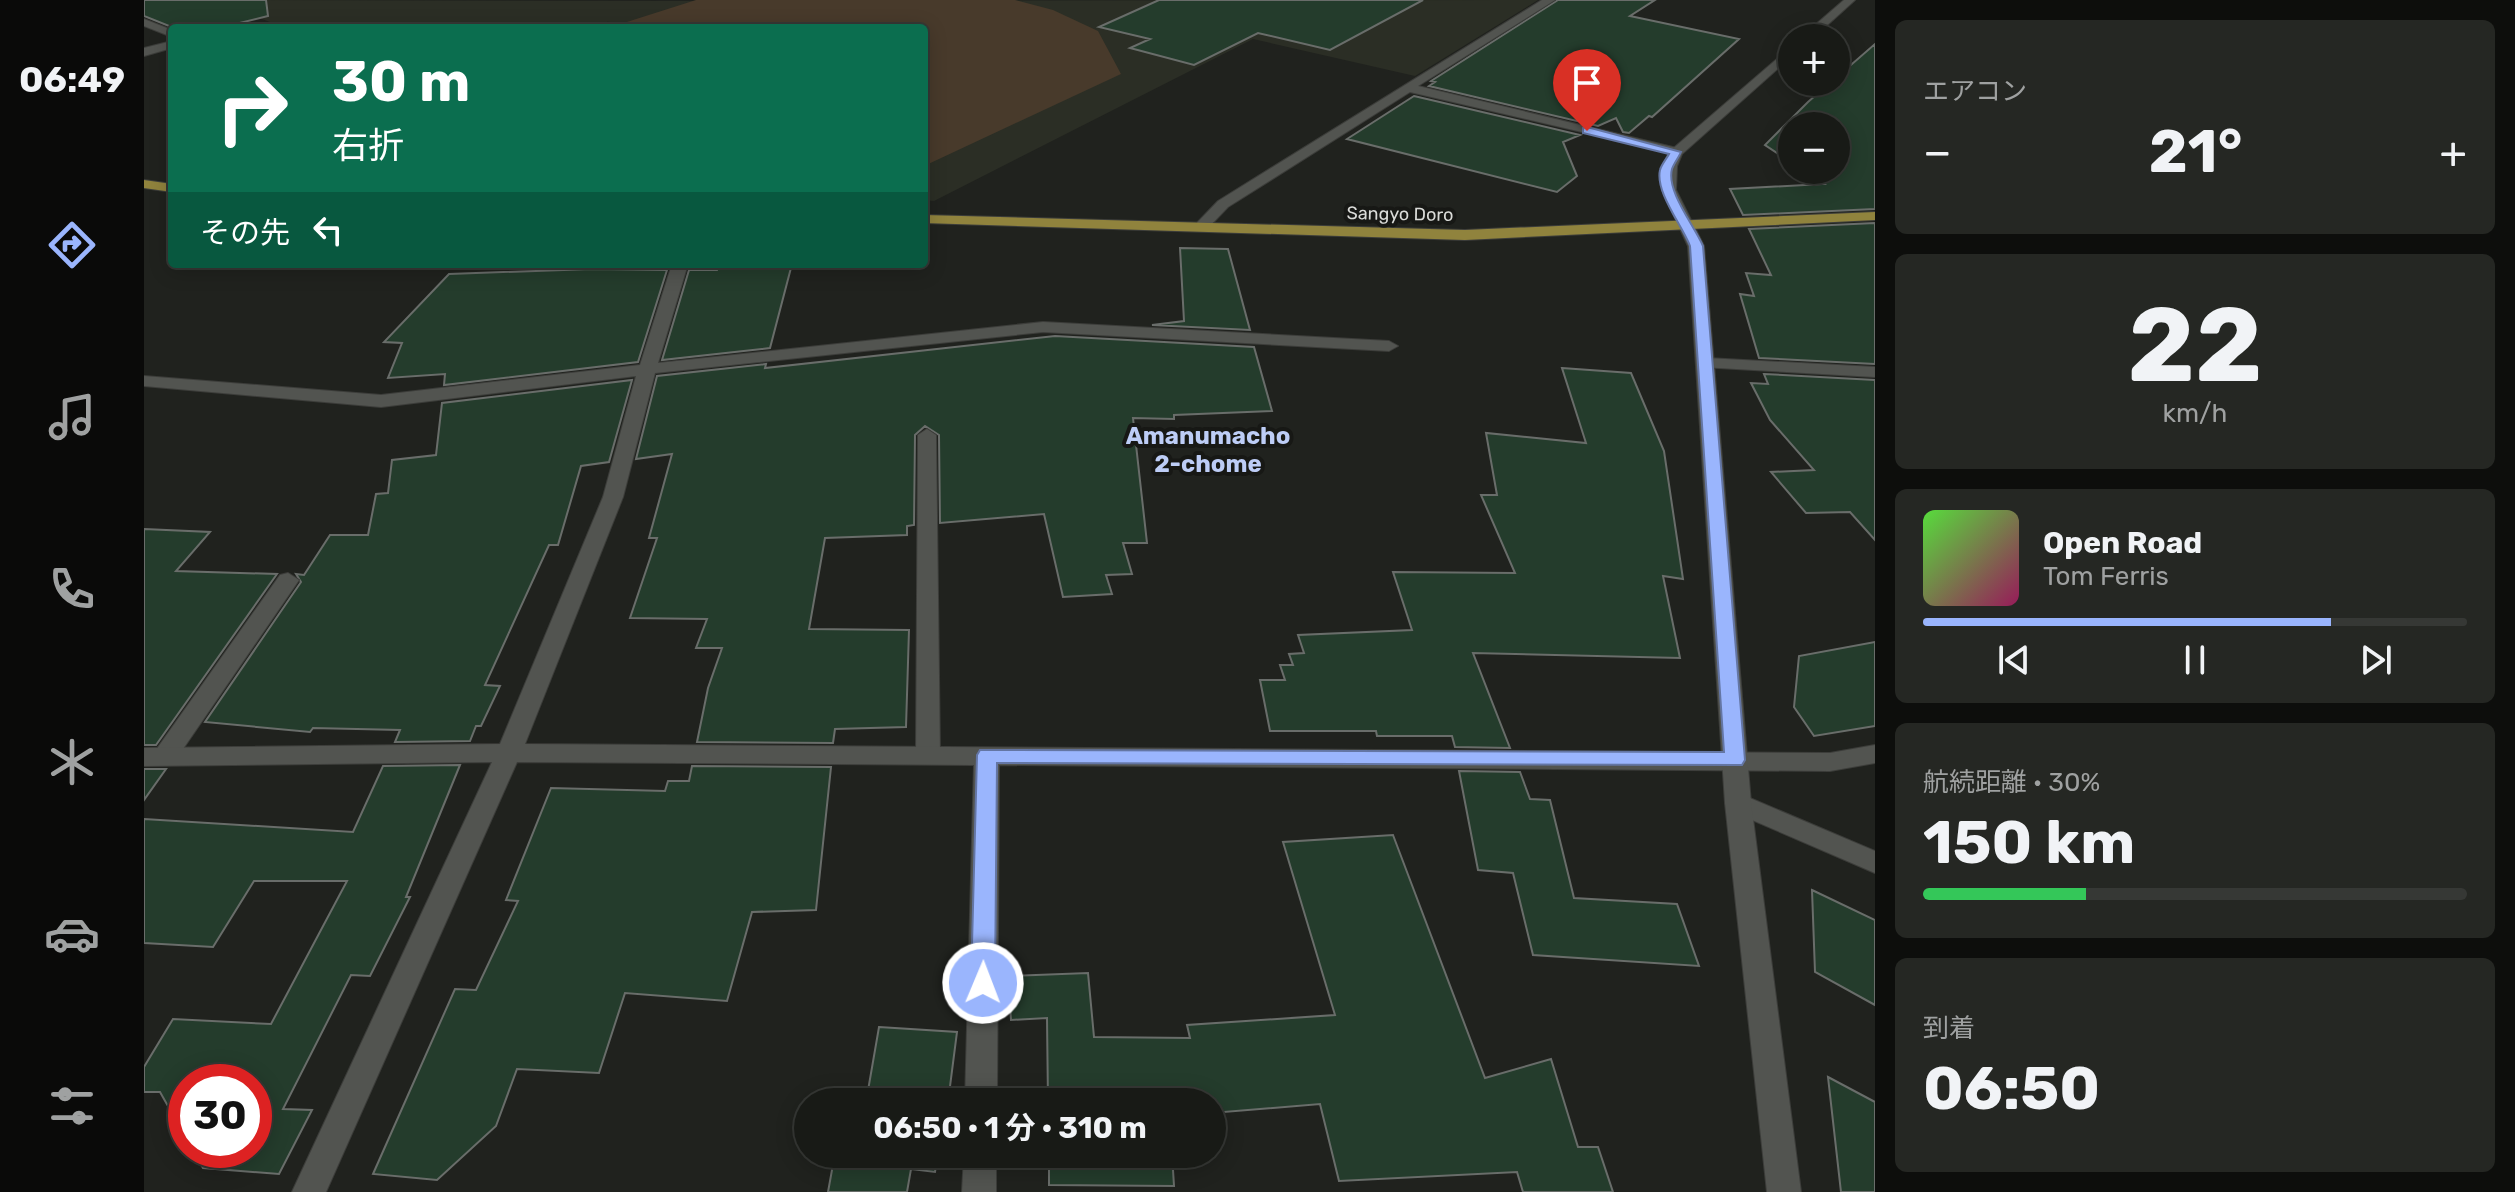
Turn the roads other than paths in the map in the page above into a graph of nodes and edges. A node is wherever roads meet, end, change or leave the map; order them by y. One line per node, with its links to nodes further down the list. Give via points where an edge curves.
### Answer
1 (1550, 0): 9 (street)
2 (1850, 0): 4 (street)
3 (144, 22): 5 (street)
4 (1822, 24)
5 (168, 32)
6 (168, 45): 7 (street)
7 (144, 52)
8 (1778, 62): 10 (street)
9 (1410, 88): 10 (street); 16 (street, via 1223,204)
10 (1676, 152): 15 (street, via 1666,170 1669,195)
11 (144, 184): 12 (main road)
12 (168, 187)
13 (1875, 216): 15 (main road, Sangyo Doro)
14 (928, 219): 16 (main road, Sangyo Doro)
15 (1687, 224): 16 (main road, Sangyo Doro, via 1465,235); 19 (street, via 1696,246)
16 (1201, 227)
17 (679, 268): 20 (street)
18 (1389, 346): 20 (street, via 1043,327)
19 (1707, 363): 21 (street); 30 (street)
20 (647, 369): 22 (street, via 381,401); 25 (street, via 613,497)
21 (1875, 372)
22 (144, 381)
23 (927, 435): 27 (street)
24 (288, 580): 29 (street)
25 (509, 753): 27 (street); 29 (street); 35 (street)
26 (1875, 754): 30 (street, via 1830,762)
27 (928, 755): 28 (street)
28 (987, 755): 30 (street); 33 (street)
29 (155, 757)
30 (1735, 760): 31 (street)
31 (1738, 803): 32 (street); 37 (street)
32 (1875, 863)
33 (981, 1088)
34 (980, 1168): 36 (street)
35 (309, 1192)
36 (979, 1192)
37 (1784, 1192)

